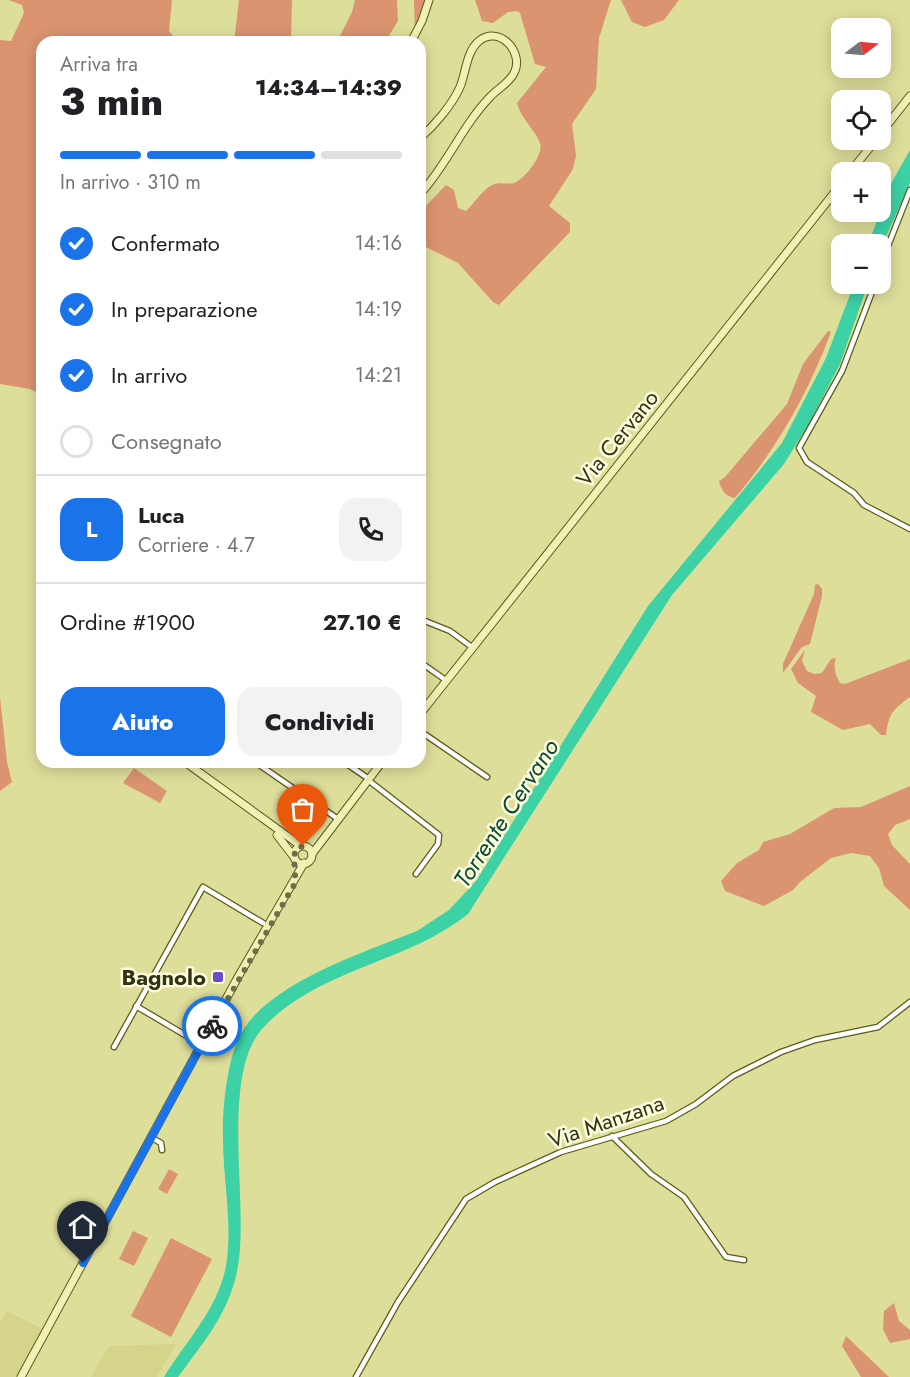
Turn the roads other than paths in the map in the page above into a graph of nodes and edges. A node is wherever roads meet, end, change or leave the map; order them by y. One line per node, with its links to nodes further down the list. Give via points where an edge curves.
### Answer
1 (429, 0): 2 (main road)
2 (414, 36)
3 (910, 96): 4 (main road)
4 (891, 120)
5 (426, 131): 8 (main road, via 454,99 474,46 488,36 504,39 517,54 514,75 489,98)
6 (868, 150): 7 (main road)
7 (858, 162)
8 (426, 187)
9 (910, 190): 11 (street)
10 (831, 197): 15 (main road, Via Cervano)
11 (891, 238)
12 (871, 294): 13 (street, via 842,370 800,448 807,462 854,493 864,505)
13 (910, 529)
14 (426, 622): 15 (street)
15 (473, 648): 17 (main road, Via Cervano)
16 (426, 666): 17 (street)
17 (447, 681): 18 (main road, Via Cervano)
18 (426, 707)
19 (426, 734): 24 (street)
20 (193, 768): 27 (main road)
21 (264, 768): 26 (street)
22 (352, 768): 25 (street)
23 (377, 768): 25 (main road)
24 (487, 777)
25 (368, 779): 26 (main road); 33 (street, via 439,835 438,844)
26 (338, 819): 28 (main road)
27 (265, 822): 29 (main road); 31 (main road)
28 (325, 837): 29 (main road, via 315,845); 30 (main road)
29 (303, 846): 30 (main road); 31 (main road, via 294,851)
30 (312, 854): 32 (main road)
31 (295, 858): 32 (main road); 34 (main road)
32 (304, 863): 34 (main road)
33 (416, 874)
34 (294, 885): 38 (main road)
35 (263, 923): 37 (street, via 203,886)
36 (910, 1002): 40 (street, Via Manzana, via 878,1027 815,1040 781,1052 740,1072 666,1121)
37 (136, 1006): 38 (street); 39 (street)
38 (202, 1045): 41 (main road)
39 (114, 1047)
40 (612, 1136): 43 (street, via 651,1174 684,1197 726,1257); 45 (street, Via Manzana, via 561,1152 466,1198 398,1302)
41 (152, 1138): 42 (street, via 161,1143); 44 (main road)
42 (162, 1150)
43 (744, 1260)
44 (21, 1377)
45 (356, 1377)

